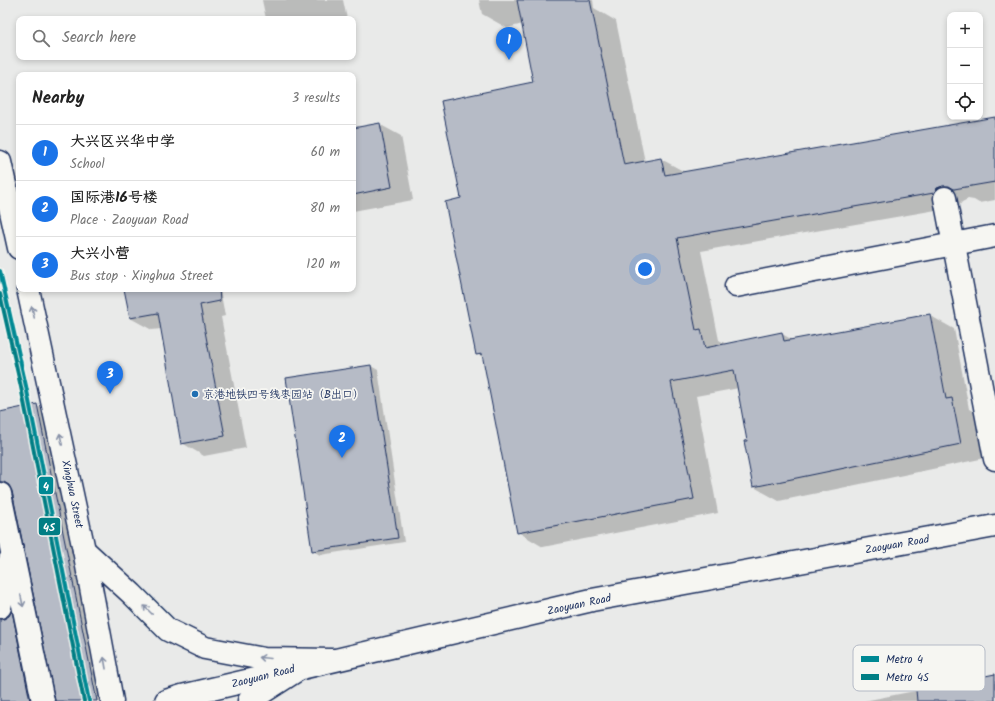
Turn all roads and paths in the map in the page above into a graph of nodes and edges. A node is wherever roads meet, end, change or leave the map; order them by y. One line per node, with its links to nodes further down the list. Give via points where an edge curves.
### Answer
1 (0, 162): 3 (street)
2 (945, 198): 5 (street)
3 (16, 234)
4 (995, 236): 5 (street)
5 (954, 244): 6 (street); 8 (street)
6 (736, 286)
7 (29, 292): 11 (street, Xinghua Street, one-way to 7)
8 (995, 459)
9 (0, 494): 12 (street)
10 (995, 526): 14 (street, Zaoyuan Road, via 592,600)
11 (84, 550): 14 (street, one-way to 11, via 264,659 206,648 168,630); 17 (street, Xinghua Street, one-way to 11)
12 (12, 551): 13 (street); 16 (street, one-way to 16)
13 (0, 607)
14 (332, 660): 15 (street, Zaoyuan Road)
15 (302, 667): 18 (street, Zaoyuan Road); 19 (street)
16 (43, 701)
17 (112, 701)
18 (166, 701)
19 (249, 701)

